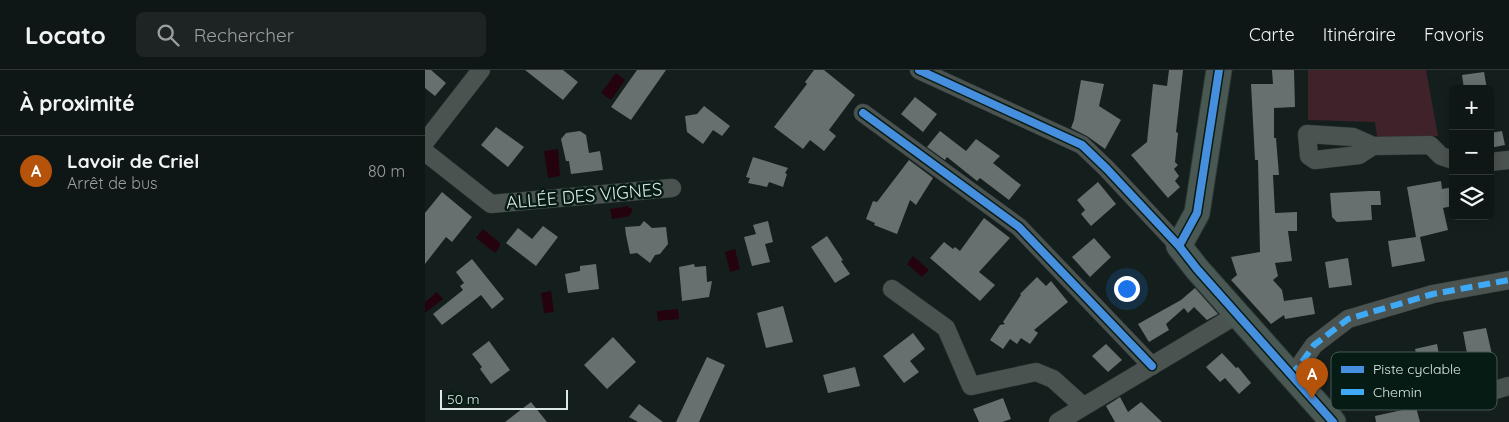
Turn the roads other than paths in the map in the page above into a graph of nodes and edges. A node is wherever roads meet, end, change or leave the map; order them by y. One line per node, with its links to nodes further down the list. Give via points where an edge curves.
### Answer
1 (481, 70): 5 (street)
2 (919, 70): 12 (street, via 1082,145)
3 (1219, 70): 12 (street, via 1197,213)
4 (863, 113): 16 (street, via 1019,228)
5 (425, 142)
6 (1373, 146): 8 (street, via 1430,145 1441,156)
7 (425, 152): 11 (street, ALLÉE DES VIGNES, via 491,204)
8 (1449, 159)
9 (1509, 160): 10 (street)
10 (1494, 162)
11 (672, 188)
12 (1179, 246): 15 (street)
13 (1509, 280): 17 (street, via 1433,294 1348,319 1315,345)
14 (892, 289): 18 (street, via 946,328 971,386 1036,372 1053,379)
15 (1238, 314): 16 (street); 17 (street)
16 (1152, 366): 18 (street)
17 (1290, 375): 20 (street)
18 (1083, 406): 19 (street)
19 (1058, 422)
20 (1333, 422)

